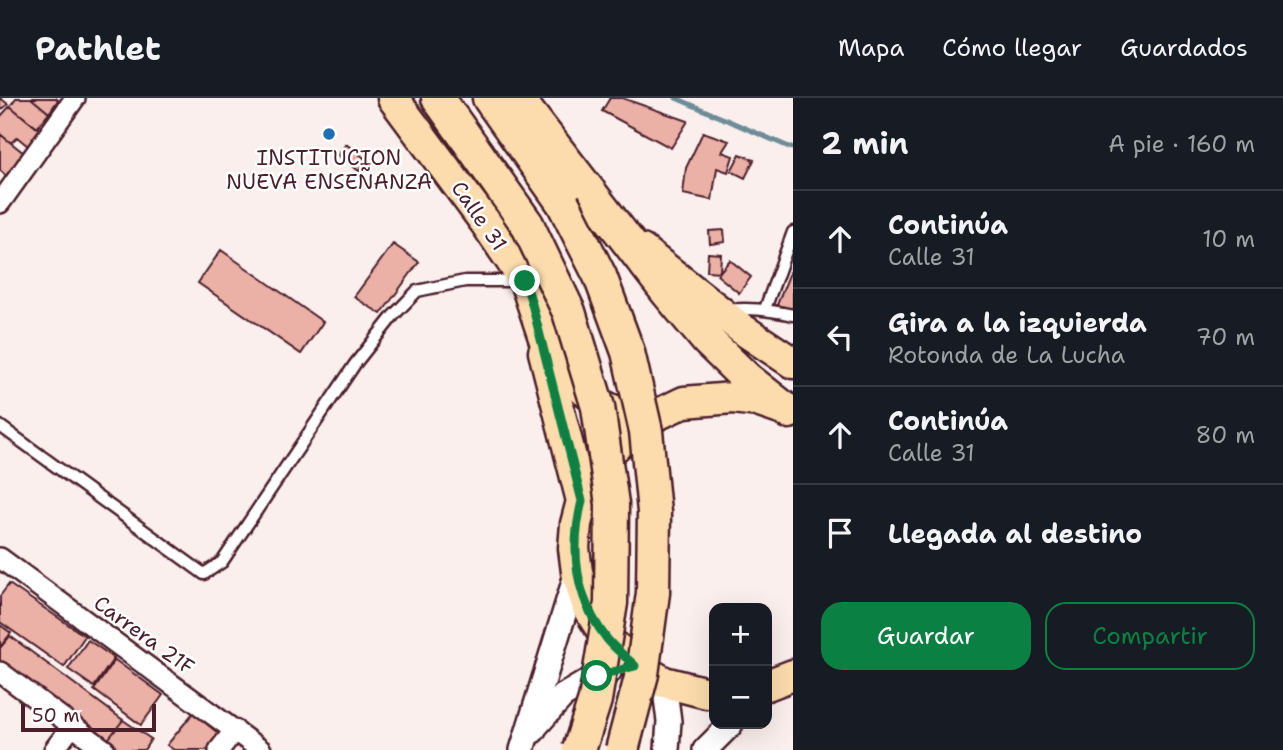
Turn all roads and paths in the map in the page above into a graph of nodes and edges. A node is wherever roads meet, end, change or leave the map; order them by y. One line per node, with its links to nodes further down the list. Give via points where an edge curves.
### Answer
1 (393, 98): 9 (main road, Calle 31, via 485,222)
2 (438, 98): 35 (highway, bridge, via 527,224 569,312 598,407 612,504 611,603 595,701)
3 (489, 98): 36 (highway, bridge, via 563,203 600,276 628,352 646,431 654,512 653,593 642,674)
4 (517, 98): 8 (highway)
5 (68, 101): 6 (street)
6 (0, 203)
7 (793, 232): 10 (lane)
8 (625, 236): 11 (main road); 14 (highway, via 707,340)
9 (528, 293): 15 (main road, Calle 31, via 546,344 570,378 602,405); 16 (lane, via 465,281 417,291 355,364 222,562 204,574); 17 (main road, Calle 31)
10 (765, 309): 11 (lane); 12 (lane)
11 (720, 312): 13 (main road)
12 (793, 315)
13 (793, 363)
14 (791, 414): 15 (main road, via 733,398 684,402)
15 (640, 423): 17 (main road, via 604,457)
16 (0, 426)
17 (582, 501): 19 (main road, via 576,524)
18 (0, 559): 29 (street, Carrera 21F)
19 (577, 572): 20 (main road, via 588,608 608,640); 34 (street)
20 (635, 666): 23 (main road); 34 (street, via 597,676 563,696 536,726)
21 (793, 675): 24 (main road); 25 (street)
22 (2, 676): 27 (street)
23 (664, 682): 26 (main road); 37 (street)
24 (772, 683)
25 (772, 691)
26 (709, 693)
27 (72, 726): 30 (street); 31 (street)
28 (726, 729): 38 (street)
29 (236, 730): 32 (street); 33 (street, Carrera 21F)
30 (54, 750)
31 (105, 750)
32 (219, 750)
33 (261, 750)
34 (523, 750)
35 (579, 750)
36 (622, 750)
37 (667, 750)
38 (705, 750)

